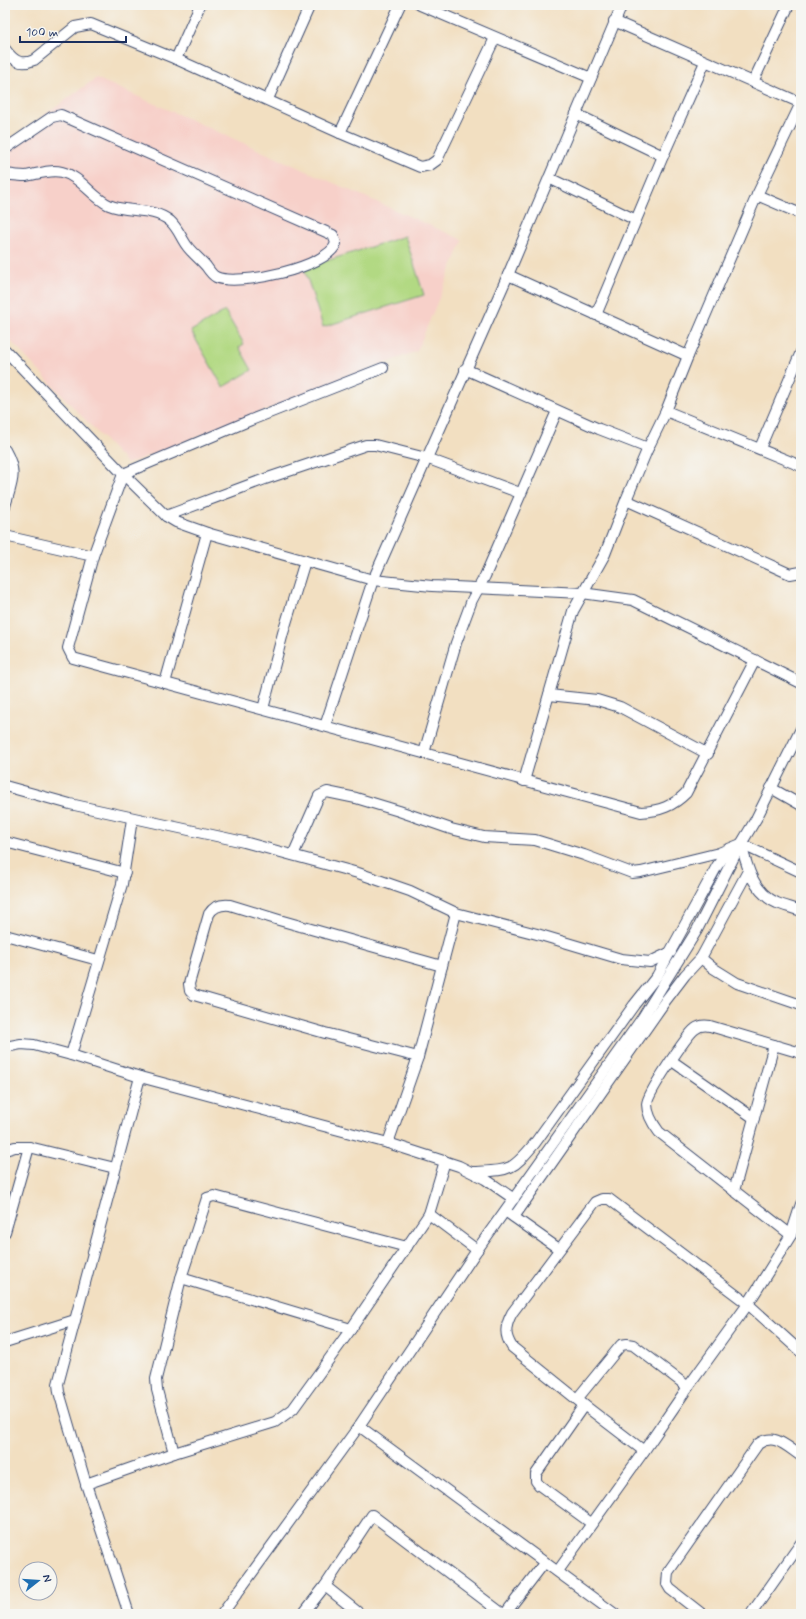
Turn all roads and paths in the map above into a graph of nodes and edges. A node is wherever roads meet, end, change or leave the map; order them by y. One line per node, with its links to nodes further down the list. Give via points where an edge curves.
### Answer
1 (200, 5): 10 (street)
2 (310, 5): 14 (street)
3 (400, 5): 17 (street)
4 (420, 5): 8 (street)
5 (622, 5): 7 (street)
6 (789, 5): 13 (street)
7 (614, 22): 11 (street); 12 (street)
8 (495, 38): 12 (street); 17 (street, via 438,160 434,163 420,167)
9 (5, 49): 10 (street, via 12,59 28,63 75,27 90,24)
10 (176, 59): 14 (street)
11 (705, 62): 13 (street); 19 (street)
12 (591, 78): 16 (street)
13 (753, 82): 15 (street)
14 (268, 99): 17 (street)
15 (801, 103): 22 (street)
16 (576, 114): 19 (street); 21 (street)
17 (340, 133)
18 (5, 149): 20 (street, via 52,117 61,116 333,235 336,244 333,250 324,256 277,274 243,279 216,277 187,246 174,225 161,215 108,204 76,179 62,172 22,176)
19 (663, 156): 24 (street)
20 (5, 174)
21 (549, 178): 24 (street); 25 (street)
22 (757, 195): 23 (street); 29 (street)
23 (801, 214)
24 (636, 220): 26 (street)
25 (508, 276): 26 (street); 32 (street)
26 (596, 315): 29 (street)
27 (5, 350): 40 (street)
28 (801, 352): 30 (street)
29 (688, 356): 34 (street)
30 (799, 364): 36 (street)
31 (383, 368): 40 (street)
32 (465, 369): 33 (street); 38 (street)
33 (557, 411): 35 (street); 41 (street)
34 (666, 411): 35 (street); 36 (street)
35 (648, 448): 42 (street)
36 (760, 448): 39 (street)
37 (5, 450): 43 (street, via 14,477)
38 (426, 458): 41 (street); 44 (street, via 375,445 359,446); 50 (street)
39 (801, 466)
40 (123, 474): 44 (street); 47 (street)
41 (520, 493): 51 (street)
42 (626, 500): 49 (street, via 790,574); 52 (street, via 604,554)
43 (5, 506)
44 (166, 516): 45 (street)
45 (207, 533): 48 (street); 54 (street)
46 (5, 536): 47 (street)
47 (93, 556): 54 (street, via 68,648 71,656 76,660)
48 (305, 561): 50 (street); 57 (street)
49 (801, 572)
50 (373, 580): 51 (street, via 394,584); 58 (street)
51 (478, 589): 52 (street); 60 (street, via 456,643)
52 (582, 593): 53 (street, via 633,600); 56 (street, via 566,632)
53 (755, 660): 55 (street); 61 (street)
54 (165, 683): 57 (street)
55 (801, 683)
56 (549, 695): 61 (street, via 597,700 620,707); 62 (street)
57 (263, 709): 58 (street)
58 (325, 726): 60 (street)
59 (801, 729): 64 (street)
60 (424, 754): 62 (street)
61 (708, 754): 62 (street, via 686,793 669,807 655,811 641,812)
62 (524, 781)
63 (5, 786): 66 (street)
64 (771, 788): 65 (street); 68 (street)
65 (801, 805)
66 (132, 819): 69 (street); 72 (street)
67 (7, 846): 72 (street)
68 (740, 847): 69 (street, via 632,873 535,840 484,837 385,806 327,792 319,796); 70 (street); 71 (street); 76 (street, via 726,855 717,866); 96 (street, via 697,930 662,987)
69 (293, 855): 74 (street, via 410,891)
70 (748, 871): 73 (street, via 762,892 776,902); 77 (street)
71 (801, 872)
72 (124, 873): 78 (street)
73 (801, 911)
74 (456, 913): 76 (street, via 621,959 650,962); 79 (street)
75 (5, 935): 78 (street)
76 (671, 952): 94 (street, via 657,976 520,1162 505,1170)
77 (701, 958): 80 (street, via 737,983); 100 (street, via 666,1000)
78 (98, 960): 84 (street)
79 (442, 966): 85 (street); 85 (street, via 223,905 209,914 190,984 190,991 194,995)
80 (801, 1005)
81 (774, 1045): 83 (street); 86 (street, via 705,1025 692,1032); 88 (street)
82 (5, 1047): 84 (street, via 21,1044)
83 (801, 1053)
84 (71, 1055): 87 (street)
85 (418, 1057): 89 (street)
86 (672, 1061): 88 (street); 95 (street, via 650,1094 648,1114 659,1132)
87 (140, 1077): 89 (street); 93 (street)
88 (754, 1118): 95 (street)
89 (388, 1144): 92 (street)
90 (29, 1147): 91 (street); 93 (street); 101 (street)
91 (5, 1150)
92 (445, 1161): 94 (street); 99 (street)
93 (115, 1168): 108 (street)
94 (473, 1172): 96 (street)
95 (734, 1191): 102 (street)
96 (514, 1199): 98 (street)
97 (801, 1204): 102 (street)
98 (505, 1211): 100 (street); 104 (street)
99 (429, 1214): 103 (street); 104 (street)
100 (514, 1217): 105 (street)
101 (5, 1232)
102 (791, 1235): 107 (street)
103 (407, 1246): 106 (street, via 211,1196 205,1200); 109 (street)
104 (476, 1250): 114 (street)
105 (559, 1250): 107 (street, via 595,1202 609,1199); 113 (street, via 512,1313 505,1330 512,1347)
106 (181, 1278): 109 (street); 116 (street, via 156,1379)
107 (748, 1304): 111 (street); 112 (street)
108 (75, 1320): 110 (street); 118 (street, via 58,1384)
109 (351, 1329): 116 (street, via 293,1410 282,1418)
110 (5, 1342)
111 (801, 1352)
112 (688, 1387): 113 (street, via 633,1345 624,1344); 115 (street)
113 (581, 1402): 115 (street); 119 (street, via 536,1477 539,1485)
114 (359, 1426): 121 (street); 125 (street)
115 (644, 1450): 119 (street)
116 (174, 1454): 118 (street)
117 (801, 1456): 130 (street, via 776,1439 766,1439 758,1444 668,1572 670,1589)
118 (86, 1484): 124 (street)
119 (591, 1523): 122 (street)
120 (801, 1542): 131 (street)
121 (545, 1562): 122 (street); 128 (street)
122 (558, 1571): 129 (street)
123 (325, 1586): 126 (street); 127 (street); 128 (street, via 372,1516)
124 (129, 1614)
125 (222, 1614)
126 (303, 1614)
127 (360, 1614)
128 (504, 1614)
129 (615, 1614)
130 (702, 1614)
131 (751, 1614)

